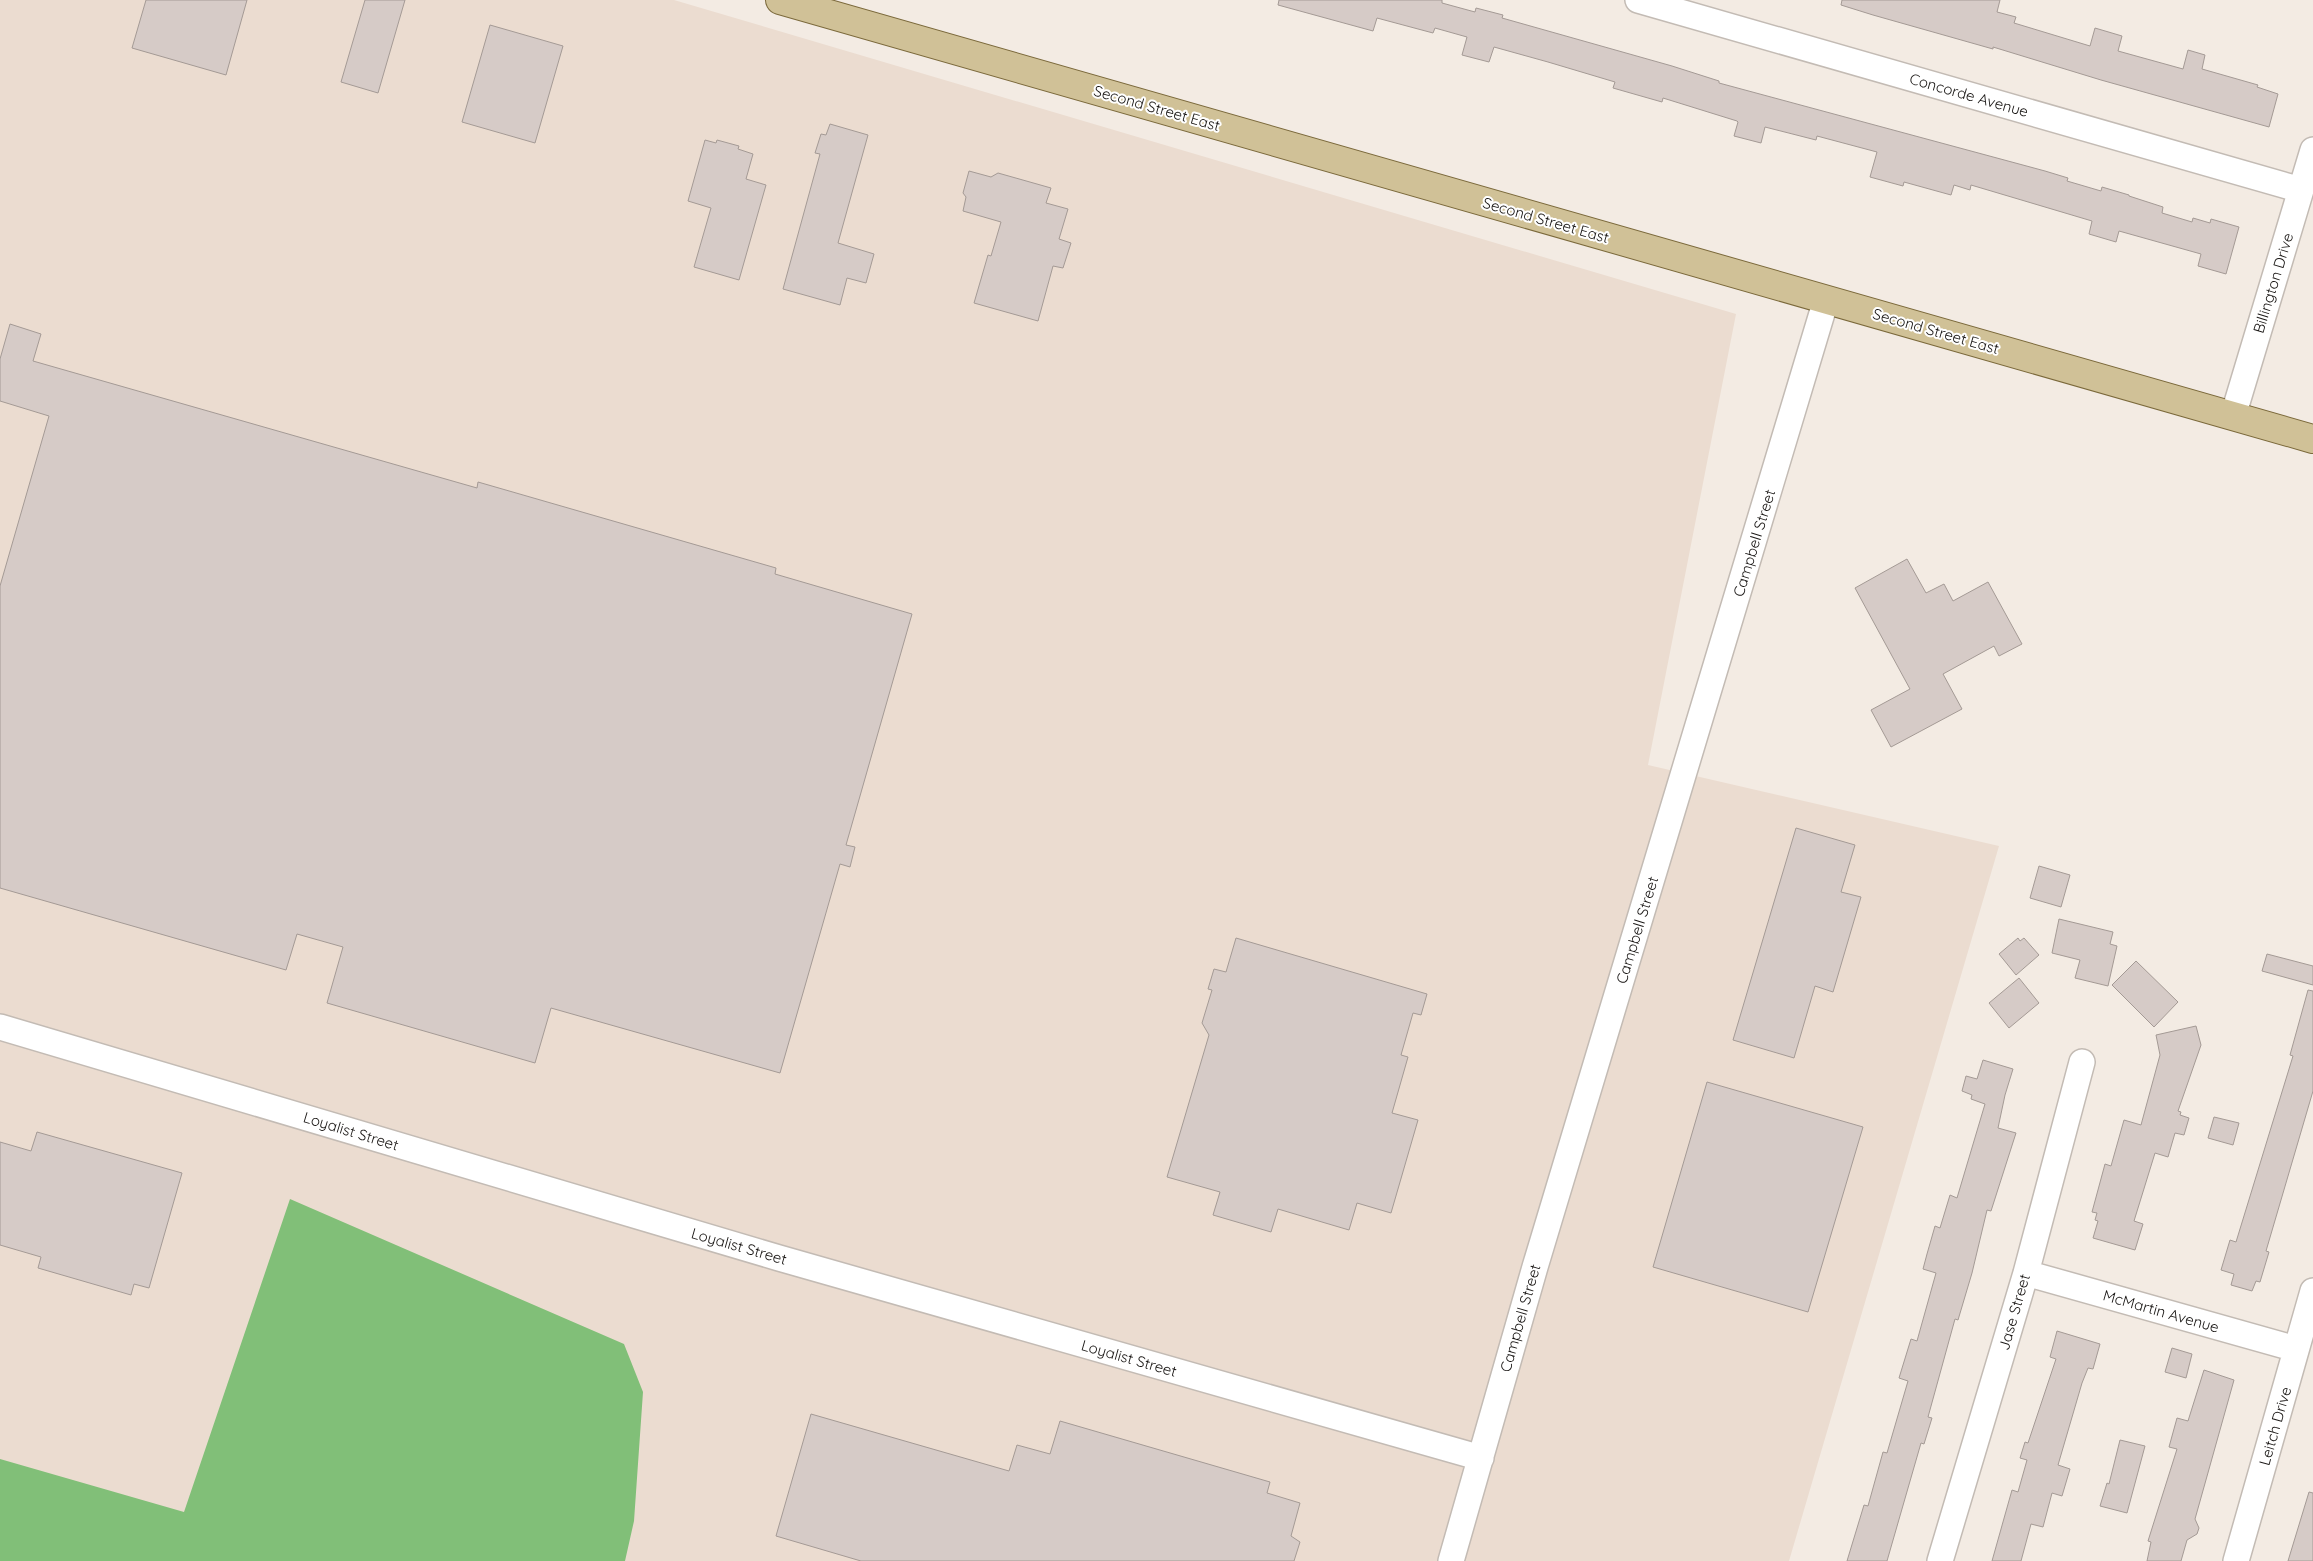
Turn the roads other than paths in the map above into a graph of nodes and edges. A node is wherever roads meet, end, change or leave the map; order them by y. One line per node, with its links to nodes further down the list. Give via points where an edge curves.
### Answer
1 (780, 0): 5 (main road, Second Street East)
2 (1638, 0): 4 (street, Concorde Avenue)
3 (2313, 150): 4 (street, Billington Drive)
4 (2301, 190): 6 (street, Billington Drive)
5 (1826, 300): 6 (main road, Second Street East); 13 (street, Campbell Street)
6 (2233, 416): 7 (main road, Second Street East)
7 (2313, 439)
8 (0, 1027): 13 (street, Loyalist Street, via 769,1255)
9 (2082, 1062): 10 (street, Jase Street)
10 (2026, 1273): 12 (street, McMartin Avenue); 15 (street, Jase Street)
11 (2313, 1291): 12 (street, Leitch Drive)
12 (2296, 1349): 16 (street, Leitch Drive)
13 (1480, 1458): 14 (street, Campbell Street)
14 (1451, 1561)
15 (1940, 1561)
16 (2236, 1561)

